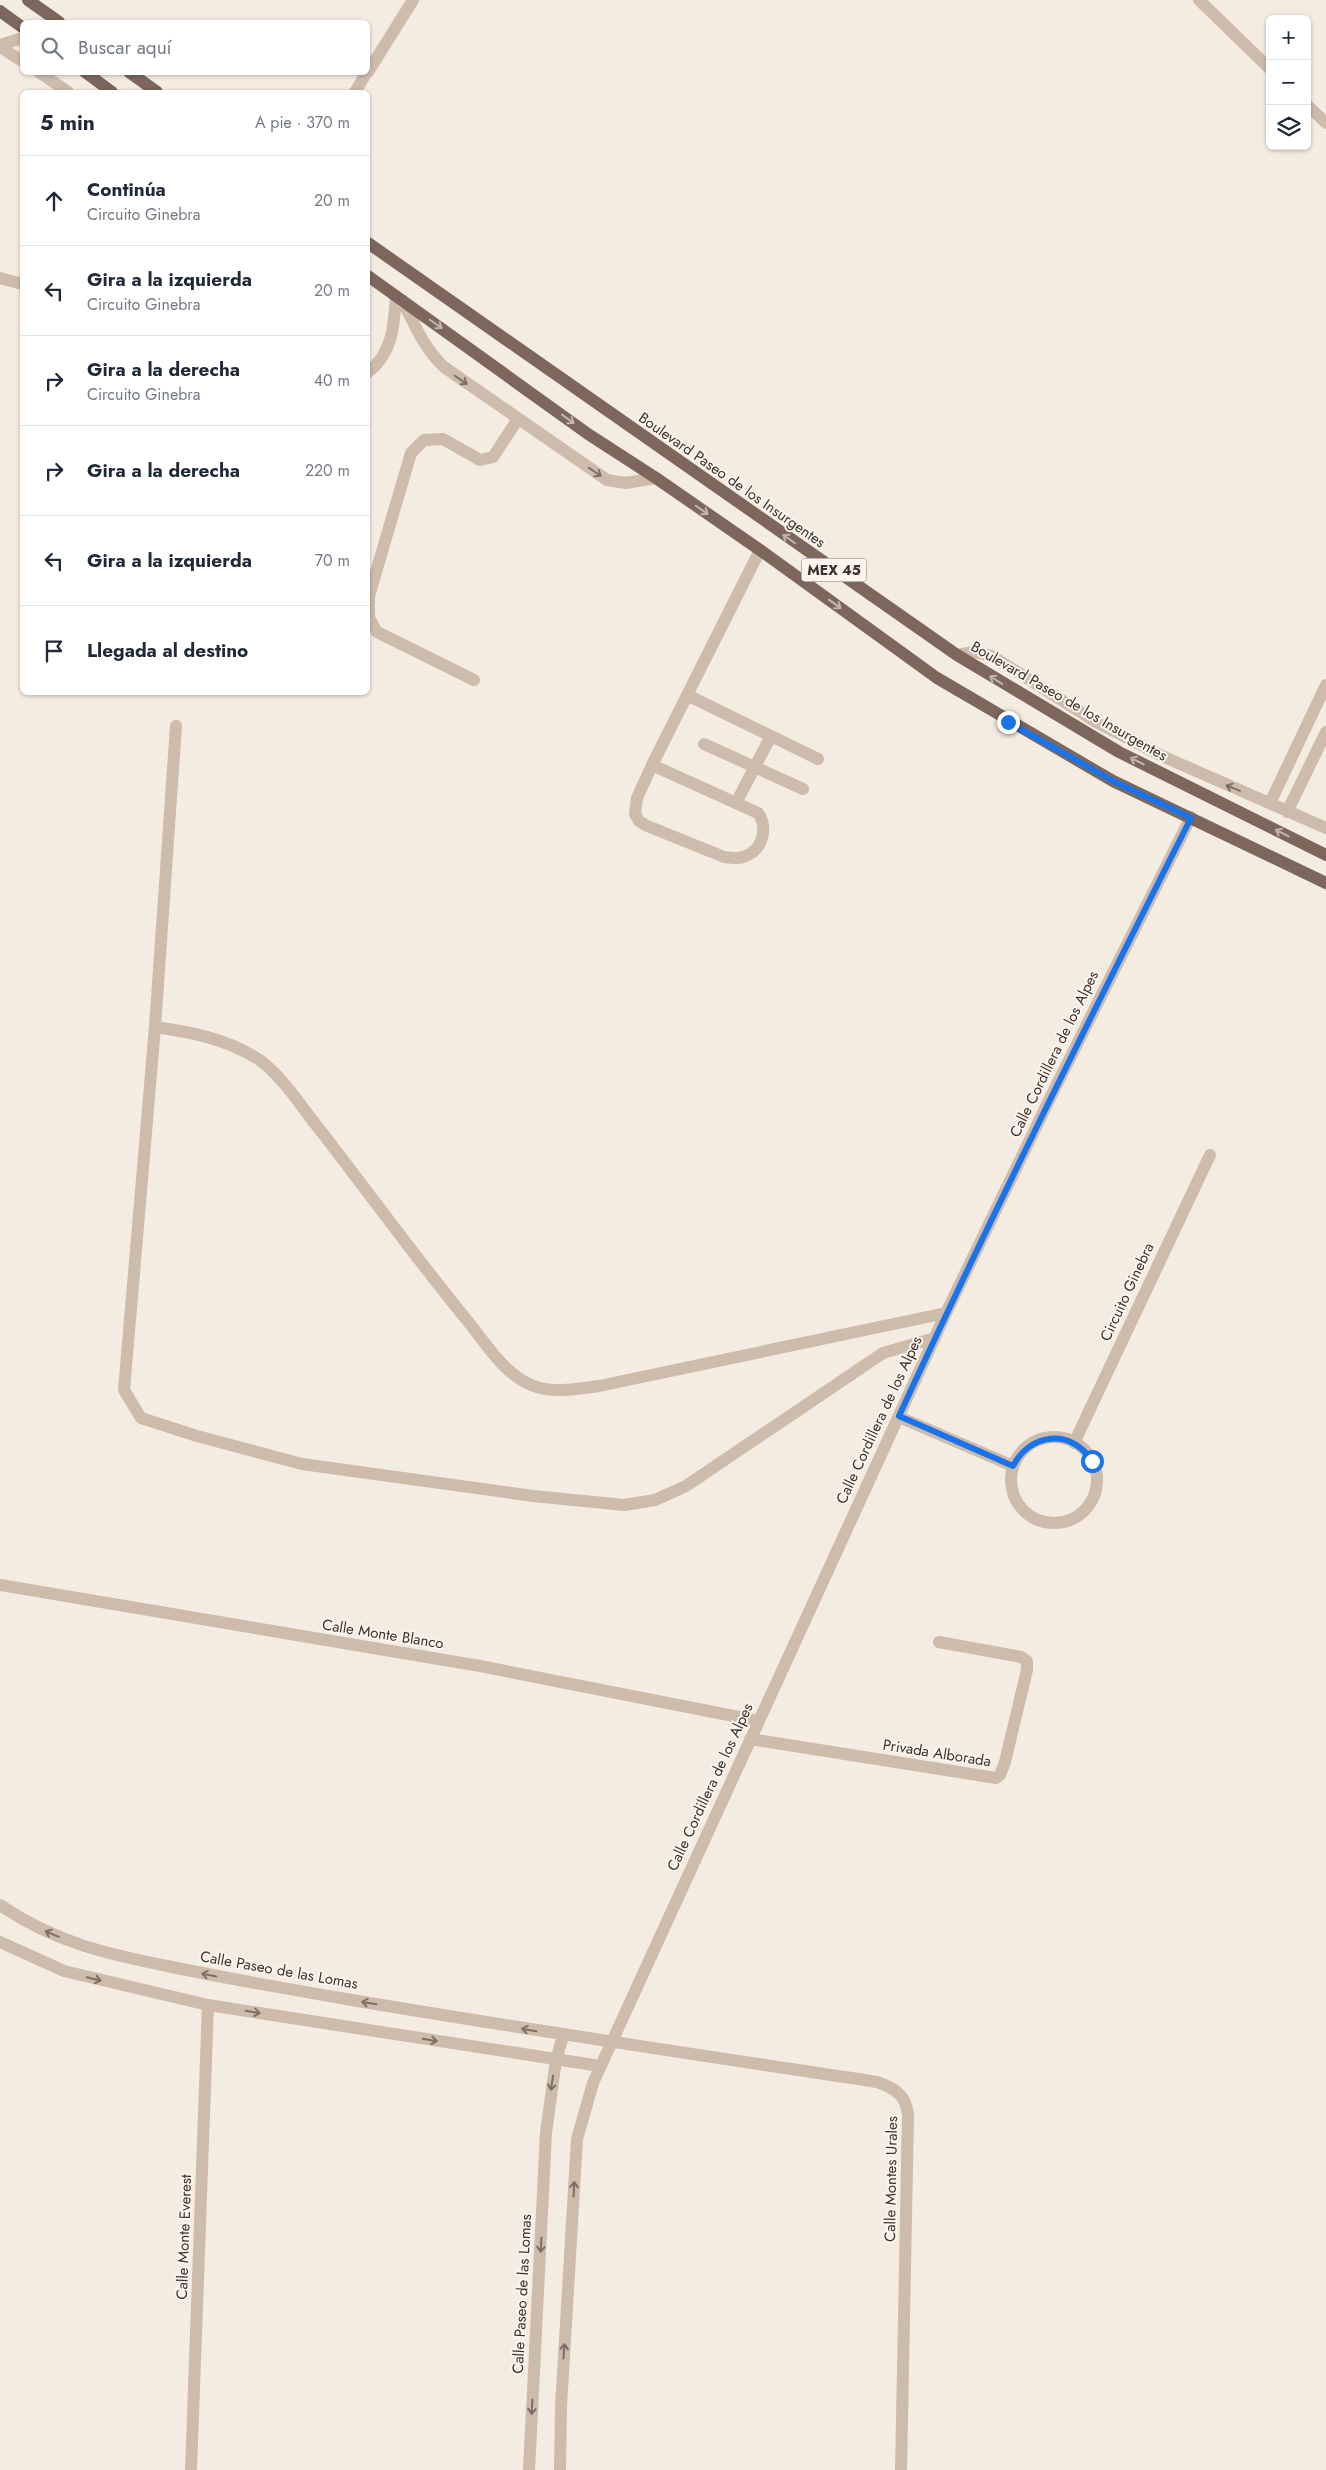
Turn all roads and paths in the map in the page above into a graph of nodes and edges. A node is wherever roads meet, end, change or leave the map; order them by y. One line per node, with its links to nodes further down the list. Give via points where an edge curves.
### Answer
1 (28, 0): 5 (main road)
2 (413, 0): 11 (street)
3 (1199, 0): 10 (street)
4 (0, 11): 6 (main road)
5 (56, 20)
6 (20, 26)
7 (20, 39): 8 (street)
8 (0, 46): 9 (street)
9 (20, 61)
10 (1266, 65)
11 (370, 69)
12 (45, 75): 16 (street)
13 (89, 75): 17 (main road)
14 (132, 75): 18 (main road)
15 (366, 75): 19 (street)
16 (65, 90)
17 (109, 90)
18 (154, 90)
19 (356, 90)
20 (1311, 109): 21 (street)
21 (1326, 124)
22 (370, 244): 33 (main road, Boulevard Paseo de los Insurgentes / MEX 45, one-way to 22)
23 (370, 277): 26 (main road, MEX 45)
24 (0, 278): 25 (street)
25 (20, 283)
26 (399, 298): 27 (street, via 389,347); 28 (street, one-way to 28, via 434,358); 29 (main road, MEX 45, one-way to 29, via 588,434)
27 (370, 370)
28 (518, 419): 29 (street, one-way to 29, via 607,480 626,483); 31 (street, via 493,457 480,460 443,439 424,440 411,453)
29 (656, 478): 30 (main road, MEX 45, one-way to 30)
30 (760, 550): 36 (street); 48 (main road, MEX 45, one-way to 48, via 937,678 1113,781)
31 (370, 593)
32 (370, 620): 34 (street, via 378,632)
33 (957, 655): 46 (street, one-way to 33, via 1162,756 1096,722 992,656 974,652); 50 (main road, Boulevard Paseo de los Insurgentes / MEX 45, one-way to 33, via 1119,752)
34 (474, 680)
35 (1326, 684): 46 (street)
36 (687, 695): 39 (street); 42 (street)
37 (176, 726): 52 (street)
38 (1326, 732): 47 (street)
39 (771, 736): 41 (street); 43 (street)
40 (704, 744): 43 (street)
41 (818, 759)
42 (652, 764): 45 (street); 45 (street, via 635,806 635,814 645,825 724,857 743,857 750,854 762,839 764,821 758,813)
43 (755, 767): 44 (street); 45 (street)
44 (803, 790)
45 (736, 803)
46 (1270, 803): 47 (street)
47 (1287, 812): 49 (street)
48 (1191, 818): 51 (main road, MEX 45); 54 (street, Calle Cordillera de los Alpes)
49 (1326, 828)
50 (1326, 855)
51 (1326, 883)
52 (155, 1027): 54 (street, via 216,1039 260,1060 303,1109 445,1294 509,1370 531,1385 558,1390 599,1386); 55 (street, via 124,1390 141,1418 302,1464 533,1496 624,1505 655,1500 686,1486 883,1353)
53 (1210, 1154): 57 (street, Circuito Ginebra)
54 (946, 1313): 55 (street, Calle Cordillera de los Alpes)
55 (935, 1338): 56 (street, Calle Cordillera de los Alpes)
56 (899, 1416): 58 (street); 61 (street, Calle Cordillera de los Alpes)
57 (1074, 1443): 58 (street, via 1059,1438 1042,1439 1028,1446); 58 (street, via 1092,1461 1096,1486 1086,1508 1064,1522 1039,1521 1025,1512 1012,1491)
58 (1013, 1466)
59 (0, 1585): 61 (street, Calle Monte Blanco, via 480,1666)
60 (938, 1642): 62 (street, Privada Alborada, via 1021,1657 1027,1661 1005,1762 996,1778)
61 (759, 1721): 62 (street, Calle Cordillera de los Alpes)
62 (750, 1739): 67 (street, Calle Cordillera de los Alpes)
63 (0, 1905): 66 (street, Calle Paseo de las Lomas, one-way to 63, via 210,1975 100,1952 50,1934)
64 (0, 1942): 65 (street, one-way to 65, via 64,1971)
65 (208, 2005): 68 (street, one-way to 68); 70 (street, Calle Monte Everest)
66 (563, 2036): 67 (street, Calle Paseo de las Lomas); 68 (street, Calle Paseo de las Lomas)
67 (612, 2042): 69 (street); 73 (street, Calle Montes Urales, via 877,2082 892,2088 903,2098 907,2106 908,2132)
68 (556, 2060): 69 (street); 71 (street, Calle Paseo de las Lomas, one-way to 71, via 546,2133)
69 (600, 2066): 72 (street, one-way to 69, via 577,2139)
70 (191, 2470)
71 (529, 2470)
72 (560, 2470)
73 (900, 2470)

